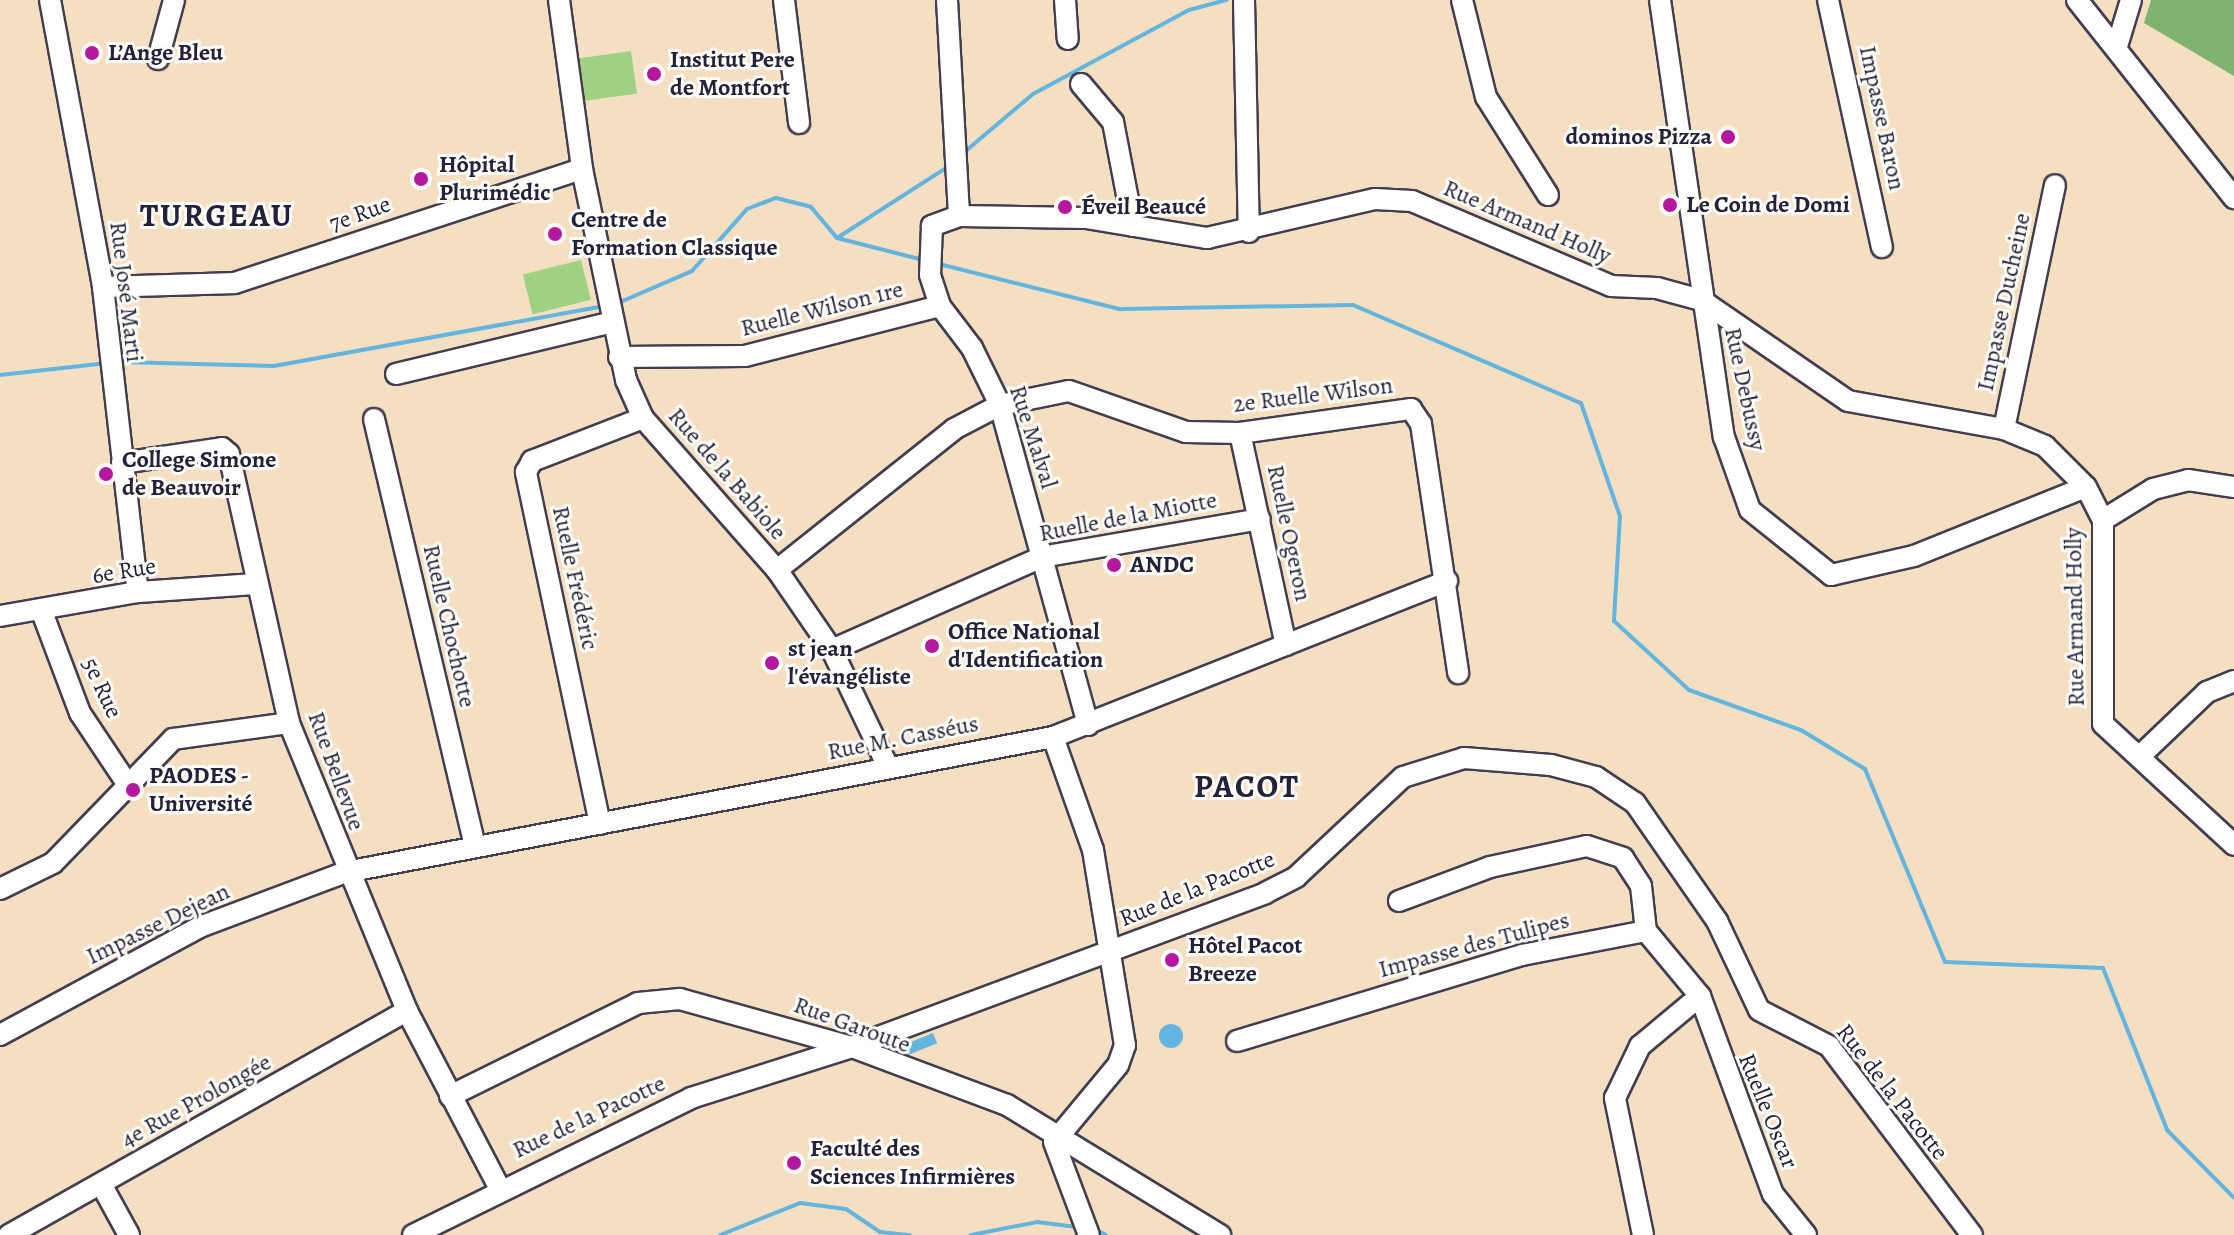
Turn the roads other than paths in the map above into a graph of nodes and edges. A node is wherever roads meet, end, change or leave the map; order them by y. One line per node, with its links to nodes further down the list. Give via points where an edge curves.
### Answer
1 (50, 0): 26 (street, Rue José Marti)
2 (174, 0): 15 (street)
3 (559, 0): 18 (street, Rue de la Babiole)
4 (784, 0): 17 (street)
5 (947, 0): 22 (street)
6 (1065, 0): 13 (street)
7 (1244, 0): 24 (street)
8 (1462, 0): 20 (street, via 1486,97)
9 (1660, 0): 27 (street, Rue Debussy)
10 (1828, 0): 25 (street, Impasse Baron)
11 (2077, 0): 14 (street)
12 (2131, 0): 14 (street)
13 (1068, 39)
14 (2117, 46): 21 (street)
15 (158, 59)
16 (1081, 84): 23 (street, via 1113,122)
17 (799, 123)
18 (582, 169): 26 (street, 7e Rue, via 235,283); 29 (street, Rue de la Babiole)
19 (2055, 185): 35 (street, Impasse Ducheine)
20 (1548, 195)
21 (2234, 198)
22 (959, 216): 23 (street, Rue Armand Holly); 28 (street, Rue Malval, via 932,226 927,244)
23 (1133, 226): 24 (street, Rue Armand Holly, via 1164,236)
24 (1249, 232): 27 (street, Rue Armand Holly, via 1375,199 1412,201 1611,286 1657,288)
25 (1882, 247)
26 (103, 287): 37 (street, Rue José Marti)
27 (1701, 300): 35 (street, Rue Armand Holly, via 1848,401); 38 (street, Rue Debussy, via 1724,437 1750,510 1831,575 1914,556)
28 (940, 306): 30 (street, Ruelle Wilson 1re, via 745,356); 32 (street, Rue Malval, via 972,348)
29 (612, 311): 30 (street, Rue de la Babiole); 31 (street)
30 (619, 357): 33 (street, Rue de la Babiole)
31 (396, 374)
32 (1000, 405): 36 (street, 2e Ruelle Wilson, via 1069,391 1186,432); 42 (street, Rue Malval); 43 (street, 2e Ruelle Wilson, via 954,429)
33 (643, 418): 43 (street, Rue de la Babiole); 59 (street, Ruelle Frédéric, via 532,461 526,472)
34 (374, 419): 61 (street, Ruelle Chochotte)
35 (2004, 429): 38 (street, Rue Armand Holly, via 2045,446)
36 (1240, 433): 40 (street, Ruelle Ogeron); 44 (street, 2e Ruelle Wilson, via 1411,409 1421,424)
37 (122, 463): 45 (street, Rue Bellevue, via 227,450); 46 (street, Rue José Marti)
38 (2086, 487): 41 (street, Rue Armand Holly)
39 (2234, 487): 41 (street, via 2188,480 2153,489)
40 (1260, 519): 42 (street, Ruelle de la Miotte); 49 (street, Ruelle Ogeron)
41 (2103, 520): 56 (street, Rue Armand Holly, via 2103,724)
42 (1042, 557): 50 (street, Ruelle de la Miotte); 54 (street, Rue Malval)
43 (777, 570): 50 (street, Rue de la Babiole)
44 (1447, 581): 49 (street, Rue M. Casséus); 51 (street, 2e Ruelle Wilson)
45 (256, 584): 46 (street, 6e Rue); 53 (street, Rue Bellevue)
46 (138, 592): 47 (street, 6e Rue)
47 (42, 612): 48 (street, 6e Rue); 58 (street, 5e Rue, via 80,713)
48 (0, 616)
49 (1286, 645): 54 (street, Rue M. Casséus)
50 (832, 650): 57 (street, Rue de la Babiole)
51 (1458, 673)
52 (2234, 681): 56 (street, via 2207,692)
53 (289, 723): 58 (street, via 173,739); 62 (street, Rue Bellevue)
54 (1088, 725): 55 (street, Rue M. Casséus)
55 (1053, 737): 57 (street, Rue M. Casséus); 66 (street, via 1093,850)
56 (2140, 756): 60 (street, Rue Armand Holly)
57 (888, 767): 59 (street, Rue M. Casséus)
58 (126, 782): 63 (street, via 53,863)
59 (600, 824): 61 (street, Rue M. Casséus)
60 (2234, 845)
61 (475, 846): 62 (street, Rue M. Casséus)
62 (346, 872): 68 (street, Rue Bellevue); 69 (street, Impasse Dejean, via 202,926)
63 (0, 889)
64 (1399, 901): 65 (street, via 1490,867 1587,846 1623,858 1641,886)
65 (1646, 931): 67 (street); 70 (street, Impasse des Tulipes, via 1522,955)
66 (1109, 952): 71 (street, Rue de la Pacotte); 73 (street, via 1123,1056); 83 (street, Rue de la Pacotte, via 1296,877 1378,794 1431,764 1464,758 1551,765 1596,777 1648,820 1717,921 1759,1010 1829,1046)
67 (1700, 996): 81 (street, via 1640,1046 1615,1098); 82 (street, Ruelle Oscar, via 1773,1194)
68 (407, 1011): 72 (street, Rue Bellevue); 74 (street, 4e Rue Prolongée)
69 (0, 1035)
70 (1237, 1041)
71 (852, 1047): 72 (street, Rue Garoute, via 658,998); 73 (street, Rue Garoute); 75 (street, Rue de la Pacotte, via 691,1098)
72 (450, 1096): 75 (street, Rue Bellevue)
73 (1059, 1131): 76 (street, via 1056,1156); 80 (street, Rue Garoute)
74 (101, 1184): 77 (street, 4e Rue Prolongée); 78 (street)
75 (499, 1187): 79 (street, Rue de la Pacotte)
76 (1086, 1225)
77 (9, 1235)
78 (129, 1235)
79 (413, 1235)
80 (1220, 1235)
81 (1643, 1235)
82 (1806, 1235)
83 (1972, 1235)

